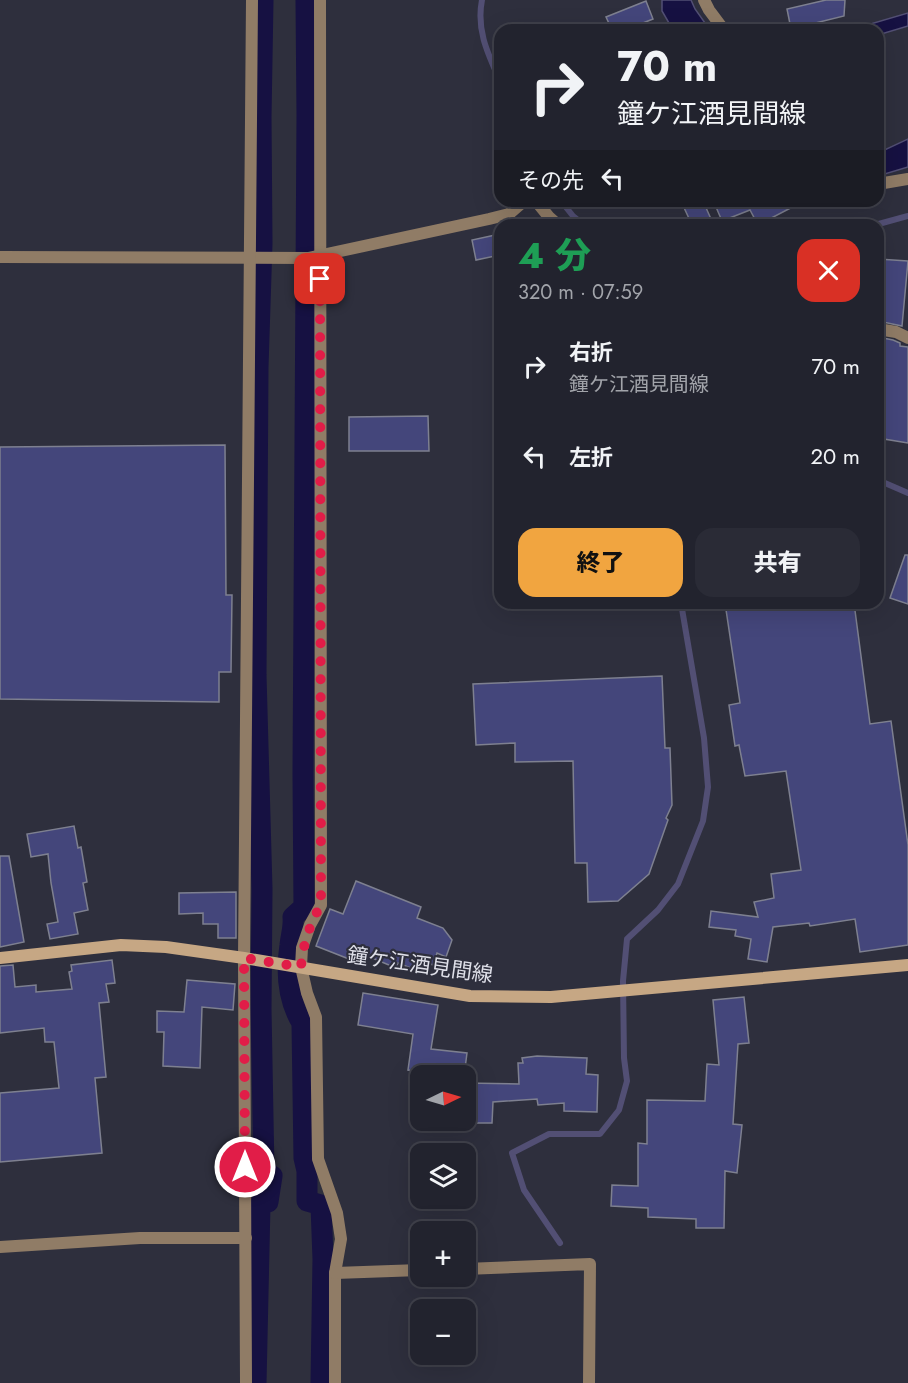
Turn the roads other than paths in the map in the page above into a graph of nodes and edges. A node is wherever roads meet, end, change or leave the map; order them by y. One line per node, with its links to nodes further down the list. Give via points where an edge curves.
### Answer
1 (252, 0): 12 (street)
2 (320, 0): 11 (street, via 321,231)
3 (704, 0): 4 (street)
4 (720, 24)
5 (908, 179): 6 (street)
6 (884, 183)
7 (517, 207): 11 (street, via 509,214 489,219)
8 (541, 207): 9 (street)
9 (551, 219)
10 (0, 257): 12 (street)
11 (314, 257): 12 (street); 18 (street, via 321,904 310,925)
12 (254, 258): 16 (street)
13 (884, 330): 14 (street)
14 (908, 338)
15 (0, 958): 16 (main road, 鐘ケ江酒見間線, via 121,945)
16 (249, 958): 18 (main road, 鐘ケ江酒見間線); 19 (street)
17 (908, 965): 18 (main road, 鐘ケ江酒見間線, via 551,997 470,996)
18 (298, 966): 23 (street, via 316,1017 318,1159 337,1213 341,1239)
19 (246, 1238): 20 (street, via 140,1238); 24 (street)
20 (0, 1247)
21 (476, 1269): 26 (street, via 590,1264)
22 (410, 1270): 23 (street)
23 (335, 1273): 25 (street)
24 (246, 1383)
25 (335, 1383)
26 (589, 1383)

